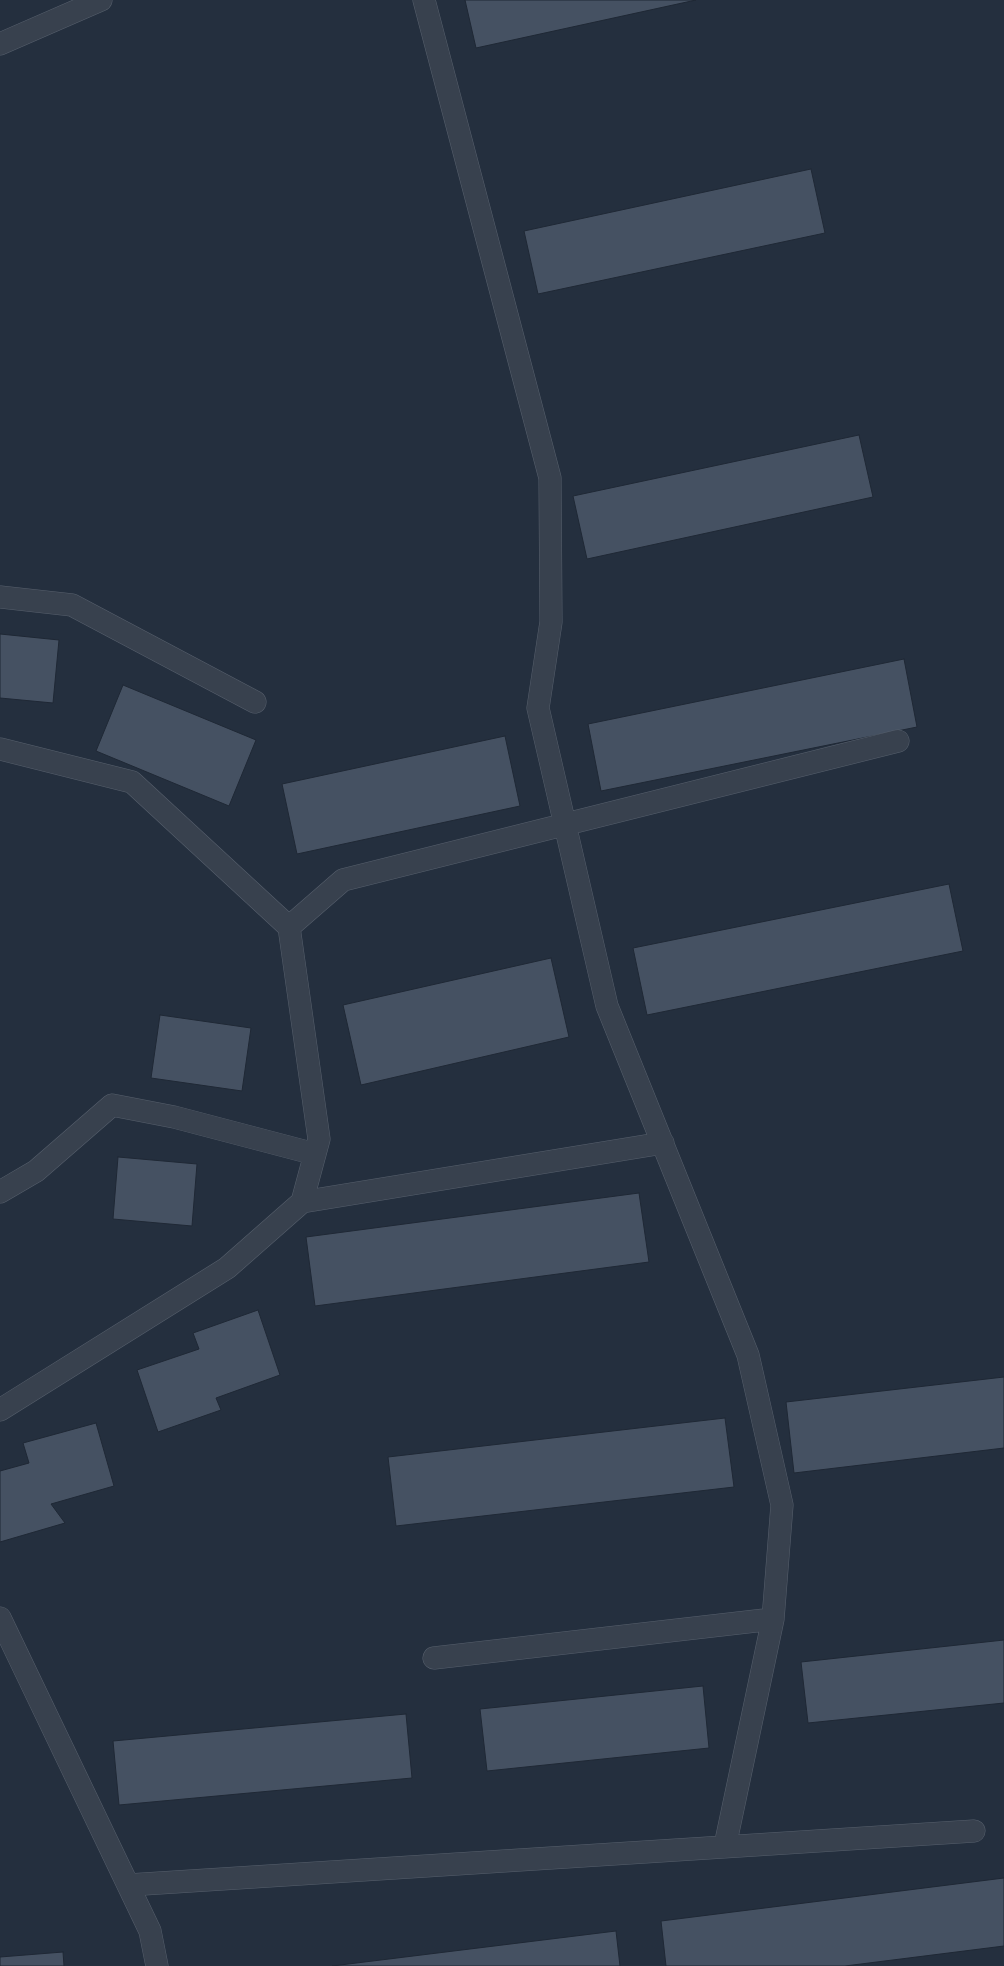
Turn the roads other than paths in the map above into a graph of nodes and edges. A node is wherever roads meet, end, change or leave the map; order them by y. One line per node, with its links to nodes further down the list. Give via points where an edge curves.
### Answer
1 (100, 0): 3 (street)
2 (424, 0): 8 (street, via 550,478 551,622 538,708)
3 (0, 44)
4 (0, 597): 5 (street, via 72,605)
5 (255, 702)
6 (898, 741): 8 (street)
7 (0, 749): 9 (street, via 132,782)
8 (565, 824): 9 (street, via 343,880); 10 (street, via 607,1006)
9 (289, 927): 11 (street, via 319,1138)
10 (663, 1143): 13 (street); 16 (street, via 748,1355 782,1505)
11 (315, 1154): 12 (street, via 174,1117 112,1105 36,1171); 13 (street)
12 (0, 1192)
13 (302, 1202): 14 (street, via 227,1268)
14 (0, 1410)
15 (0, 1618): 20 (street)
16 (773, 1619): 17 (street); 19 (street)
17 (434, 1658)
18 (974, 1831): 19 (street)
19 (725, 1846): 20 (street)
20 (128, 1885): 21 (street, via 150,1931)
21 (157, 1966)

